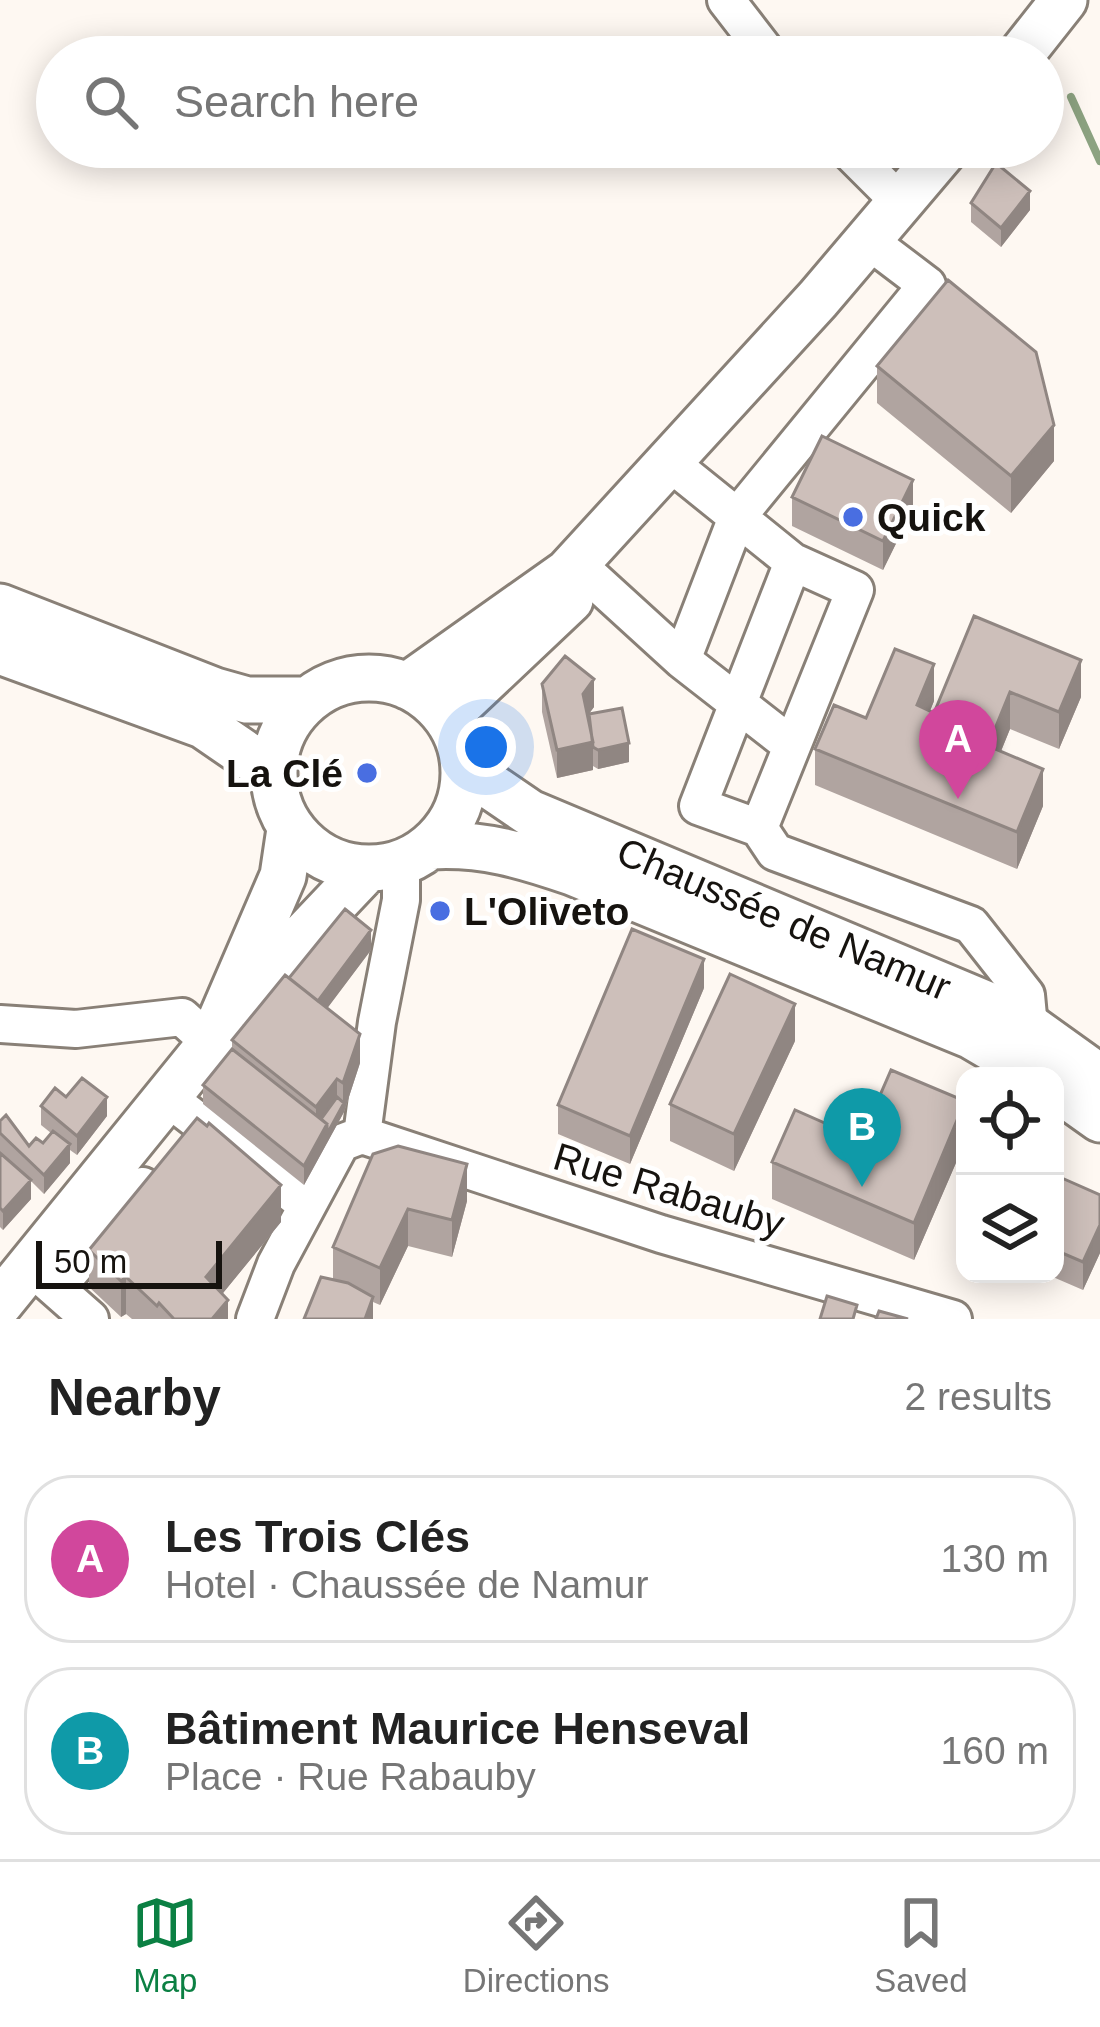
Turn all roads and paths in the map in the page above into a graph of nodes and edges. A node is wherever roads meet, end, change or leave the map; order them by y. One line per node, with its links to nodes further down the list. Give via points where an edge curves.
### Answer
1 (726, 0): 3 (street)
2 (1064, 0): 4 (main road)
3 (754, 36)
4 (1036, 36)
5 (866, 168): 7 (street)
6 (930, 168): 7 (main road)
7 (902, 204): 8 (main road)
8 (869, 241): 9 (main road); 11 (street, via 927,285)
9 (818, 299): 10 (main road); 17 (main road, via 568,572)
10 (679, 470): 11 (street); 13 (main road)
11 (737, 517): 12 (street); 16 (street)
12 (793, 562): 19 (street); 21 (street, via 855,590)
13 (591, 578): 16 (street); 20 (main road)
14 (0, 608): 18 (main road, via 215,691)
15 (0, 651): 23 (main road, via 202,724)
16 (682, 660): 19 (street)
17 (407, 686): 18 (main road, via 356,679); 20 (main road)
18 (307, 700): 23 (main road, via 277,745)
19 (736, 704): 21 (street); 24 (street, via 698,806)
20 (446, 717): 22 (main road)
21 (791, 745): 24 (street)
22 (464, 768): 26 (main road, via 456,811); 28 (main road, Chaussée de Namur, via 530,813)
23 (273, 772): 25 (main road)
24 (758, 828): 28 (street, via 775,852 971,926 1026,995)
25 (290, 829): 26 (main road, via 338,864); 29 (main road, via 283,876)
26 (399, 859): 29 (main road); 30 (main road, Chaussée de Namur, via 472,843 517,853 972,1036); 35 (street, via 401,900)
27 (0, 1024): 29 (street, via 76,1029 182,1017)
28 (1029, 1027): 31 (main road, Chaussée de Namur)
29 (217, 1032): 33 (main road)
30 (1025, 1067)
31 (1100, 1078)
32 (1064, 1093): 34 (main road)
33 (183, 1110): 36 (street); 37 (main road)
34 (1100, 1119)
35 (362, 1135): 36 (street, via 341,1143); 41 (street, Rue Rabauby)
36 (307, 1205): 40 (street)
37 (43, 1278): 38 (main road); 39 (street)
38 (0, 1303)
39 (90, 1319)
40 (255, 1319)
41 (953, 1319)

